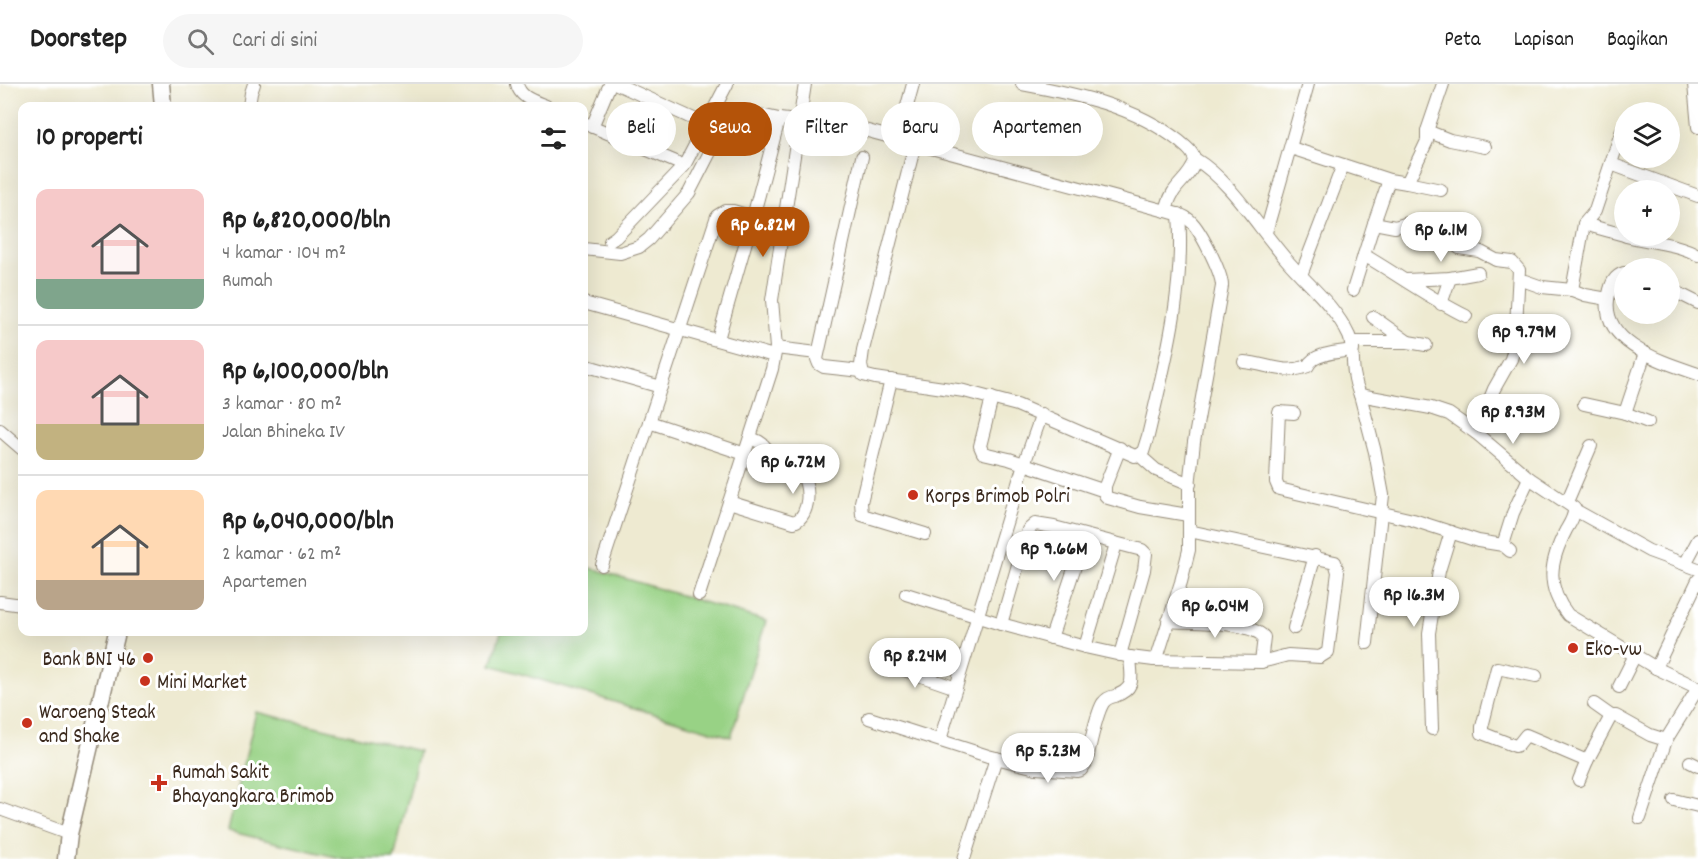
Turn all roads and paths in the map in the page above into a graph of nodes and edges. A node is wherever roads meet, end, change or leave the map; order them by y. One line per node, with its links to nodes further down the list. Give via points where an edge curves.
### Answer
1 (161, 84): 13 (main road)
2 (254, 84): 14 (street)
3 (517, 84): 15 (street, via 519,93)
4 (610, 84): 21 (street)
5 (617, 84): 18 (street)
6 (727, 84): 48 (street, via 684,166)
7 (805, 84): 16 (street)
8 (914, 84): 17 (street)
9 (1022, 84): 31 (street, via 1073,94 1136,115 1175,138)
10 (1308, 84): 25 (street)
11 (1443, 84): 23 (street)
12 (1694, 84): 22 (street)
13 (163, 102)
14 (250, 102)
15 (537, 102)
16 (802, 102)
17 (909, 102)
18 (688, 116)
19 (779, 119): 20 (street); 41 (street); 51 (street, via 733,111 689,193 648,239 639,247 620,253)
20 (784, 120)
21 (588, 125): 32 (street)
22 (1698, 128)
23 (1427, 131): 24 (street); 36 (street, via 1427,141)
24 (1485, 147)
25 (1291, 148): 34 (street); 46 (street)
26 (1614, 155): 33 (street)
27 (794, 156): 45 (street)
28 (912, 156): 79 (street)
29 (960, 156): 39 (street)
30 (862, 157): 75 (street)
31 (1195, 159): 39 (street, via 1191,170 1172,191); 46 (street, via 1206,165)
32 (676, 162)
33 (1611, 164): 38 (street); 44 (street, via 1595,211)
34 (1343, 165): 35 (street); 55 (street)
35 (1389, 180): 36 (street); 42 (street)
36 (1407, 183): 37 (street)
37 (1441, 190)
38 (1698, 196)
39 (1166, 211): 40 (street)
40 (1179, 214): 98 (street, via 1178,294 1148,436); 101 (street, via 1194,224 1222,281)
41 (753, 217): 45 (street); 69 (street, via 725,211 717,216); 70 (street)
42 (1374, 223): 43 (street, via 1397,227 1408,223); 52 (street)
43 (1425, 225)
44 (1584, 225): 47 (street); 61 (street)
45 (784, 226): 74 (street, via 772,300)
46 (1266, 232): 55 (street)
47 (1614, 232)
48 (610, 240)
49 (1671, 246): 53 (street)
50 (1459, 248): 59 (street, via 1512,262 1519,270)
51 (588, 249)
52 (1364, 255): 57 (street); 60 (street)
53 (1698, 255)
54 (1478, 273): 56 (street)
55 (1301, 276): 73 (street, via 1327,302)
56 (1450, 278): 57 (street); 66 (street)
57 (1406, 280): 66 (street)
58 (1614, 281): 63 (street)
59 (1520, 282): 61 (street); 92 (street, via 1515,345)
60 (1353, 290)
61 (1572, 290): 63 (street)
62 (1680, 295): 64 (street)
63 (1608, 299): 76 (street, via 1608,318 1614,328)
64 (1698, 303)
65 (588, 304): 69 (street)
66 (1441, 304): 67 (street)
67 (1466, 315)
68 (1373, 317): 71 (street)
69 (680, 330): 70 (street); 82 (street)
70 (718, 339): 74 (street)
71 (1408, 342): 72 (street); 73 (street)
72 (1426, 345)
73 (1352, 346): 77 (street, via 1294,369 1277,370); 83 (street)
74 (775, 352): 75 (street); 93 (street)
75 (817, 352): 79 (street, via 819,364 824,367)
76 (1645, 353): 80 (street); 87 (street)
77 (1244, 362)
78 (588, 365): 82 (street)
79 (861, 371): 81 (street, via 868,377)
80 (1698, 374)
81 (891, 380): 84 (street); 109 (street, via 861,502 862,514)
82 (661, 387): 89 (street)
83 (1360, 395): 92 (street, via 1431,408 1449,414); 105 (street, via 1382,485)
84 (992, 398): 88 (street); 99 (street, via 981,451)
85 (1584, 404): 87 (street)
86 (1294, 413): 105 (street, via 1279,412 1279,489)
87 (1625, 413): 90 (street)
88 (1042, 414): 96 (street); 99 (street)
89 (649, 422): 97 (street); 115 (street)
90 (1648, 422)
91 (0, 430): 94 (street)
92 (1476, 433): 100 (street)
93 (750, 438): 97 (street); 103 (street, via 760,442 773,460 794,468 804,477 808,495 804,511 794,522)
94 (18, 446)
95 (1591, 446): 104 (street)
96 (1120, 448): 98 (street); 102 (street)
97 (745, 454): 103 (street)
98 (1139, 455): 101 (street, via 1156,470)
99 (1024, 464): 102 (street); 122 (street)
100 (1529, 478): 104 (street); 108 (street, via 1516,506 1507,548)
101 (1190, 484): 106 (street)
102 (1105, 491): 106 (street, via 1112,500)
103 (729, 502): 119 (street)
104 (1571, 506): 114 (street, via 1649,551); 130 (street, via 1553,562 1556,597 1568,615)
105 (1382, 512): 108 (street); 128 (street)
106 (1188, 515): 107 (street)
107 (1189, 531): 113 (street); 123 (street, via 1186,564)
108 (1451, 532): 143 (street, via 1439,571 1428,633)
109 (925, 534)
110 (1084, 536): 112 (street); 124 (street, via 1042,524 1030,527); 127 (street)
111 (1698, 540): 114 (street)
112 (1116, 544): 129 (street); 131 (street, via 1145,551 1146,558)
113 (1315, 556): 125 (street); 133 (street, via 1338,566 1329,652 1320,657 1288,655)
114 (1685, 564): 116 (street)
115 (602, 565)
116 (1698, 569)
117 (1698, 580): 135 (street)
118 (906, 594): 122 (street)
119 (699, 595)
120 (0, 602): 121 (street)
121 (18, 604)
122 (978, 616): 124 (street); 137 (street)
123 (1168, 621): 132 (street); 133 (street, via 1254,630 1263,637)
124 (1001, 624): 127 (street)
125 (1294, 628)
126 (116, 636): 153 (main road)
127 (1051, 638): 129 (street)
128 (1366, 643)
129 (1085, 647): 131 (street)
130 (1635, 655): 135 (street); 138 (street)
131 (1125, 656): 132 (street); 146 (street, via 1132,680 1130,687 1101,706 1081,770 1036,768)
132 (1154, 660): 133 (street)
133 (1261, 662)
134 (884, 663): 137 (street)
135 (1656, 668): 139 (street)
136 (1536, 676): 147 (street, via 1497,668 1482,733 1515,746 1526,735)
137 (956, 687): 144 (street)
138 (1618, 687)
139 (1698, 688): 145 (street)
140 (1594, 704): 141 (street)
141 (1611, 716): 145 (street); 147 (street)
142 (869, 718): 144 (street)
143 (1432, 729)
144 (940, 740): 146 (street)
145 (1666, 740): 152 (street)
146 (996, 758): 155 (street)
147 (1587, 761): 148 (street)
148 (1579, 780)
149 (1674, 800): 150 (street)
150 (1698, 806)
151 (0, 809): 153 (street)
152 (1640, 818)
153 (69, 834): 154 (main road)
154 (65, 857)
155 (963, 859)

